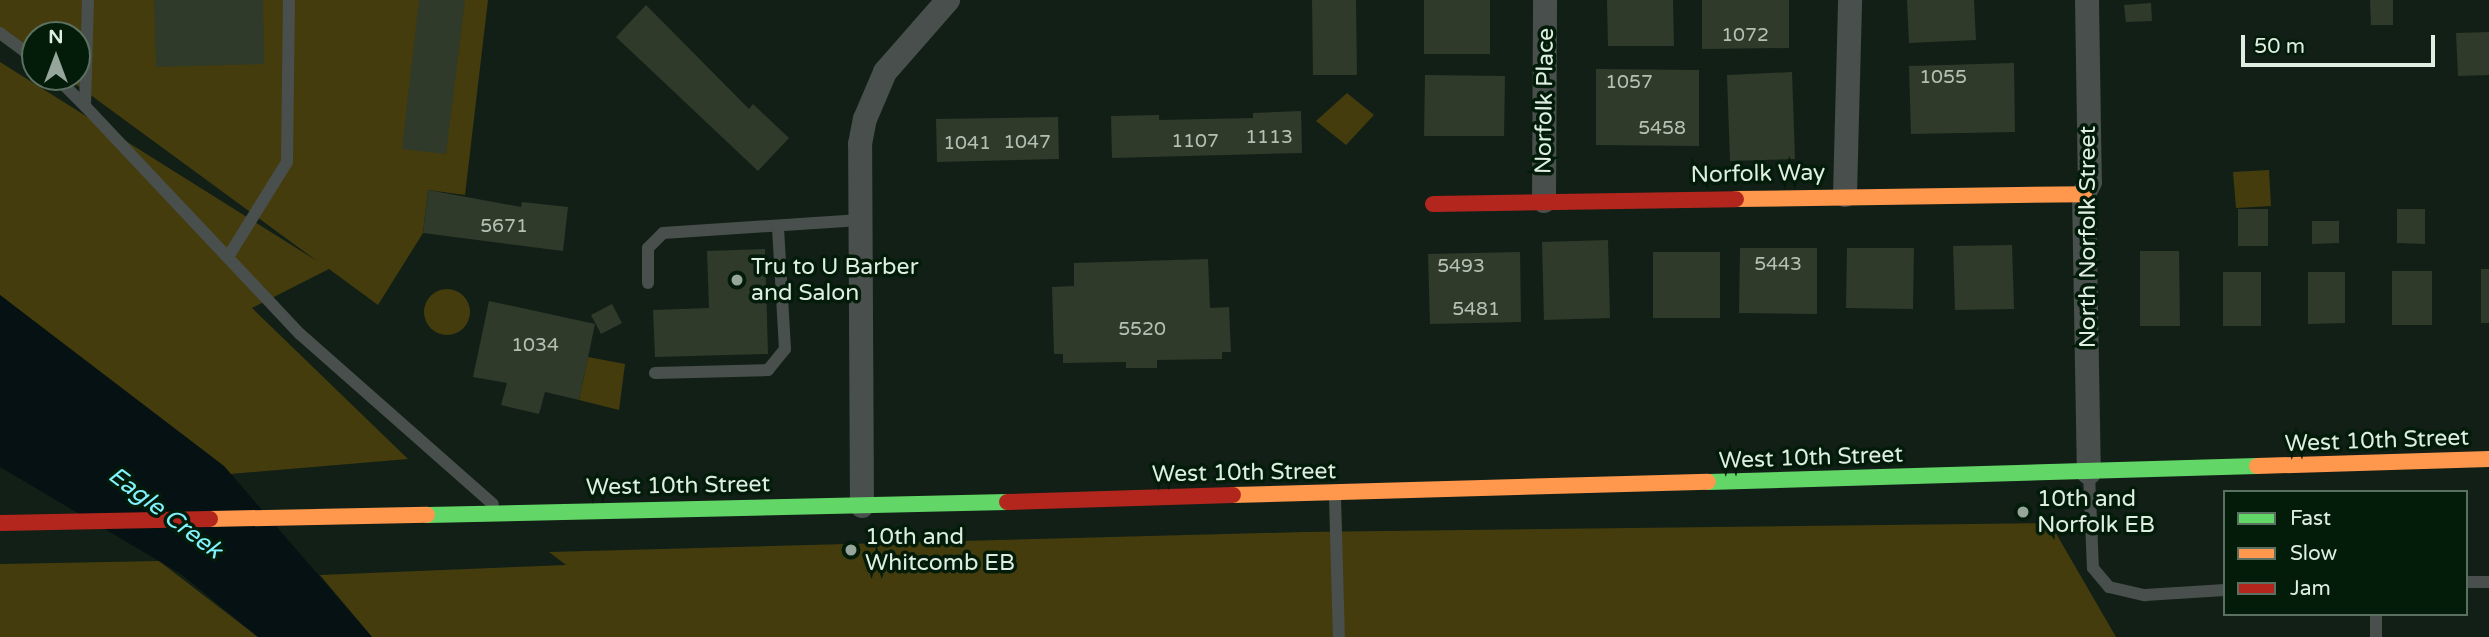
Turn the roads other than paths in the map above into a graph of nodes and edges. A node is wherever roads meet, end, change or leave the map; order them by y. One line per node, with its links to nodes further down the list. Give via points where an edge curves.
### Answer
1 (88, 0): 10 (lane)
2 (289, 0): 17 (lane, via 288,162)
3 (1545, 0): 13 (street, Norfolk Place)
4 (1850, 0): 12 (street)
5 (2087, 0): 11 (street, North Norfolk Street, via 2090,182)
6 (942, 2): 15 (street, via 900,51 873,95 860,144)
7 (0, 33): 8 (lane)
8 (21, 49)
9 (70, 91): 10 (lane)
10 (85, 106): 17 (lane)
11 (2084, 194): 12 (main road, Norfolk Way); 21 (street, North Norfolk Street)
12 (1845, 195): 13 (main road, Norfolk Way)
13 (1544, 201): 14 (main road, Norfolk Way)
14 (1433, 204)
15 (857, 220): 16 (lane); 23 (street)
16 (778, 226): 18 (lane, via 663,233 648,248); 19 (lane, via 785,349 768,370)
17 (228, 257): 24 (lane, via 300,334)
18 (648, 283)
19 (655, 373)
20 (2489, 459): 21 (main road, West 10th Street)
21 (2089, 473): 22 (main road, West 10th Street); 28 (lane, via 2093,568 2109,587 2145,595)
22 (1335, 494): 23 (main road, West 10th Street); 30 (lane)
23 (862, 506): 24 (main road, West 10th Street)
24 (500, 510): 25 (main road, West 10th Street)
25 (0, 523)
26 (2468, 582): 27 (lane)
27 (2489, 582)
28 (2223, 590)
29 (2376, 616): 31 (lane)
30 (1339, 637)
31 (2376, 637)

